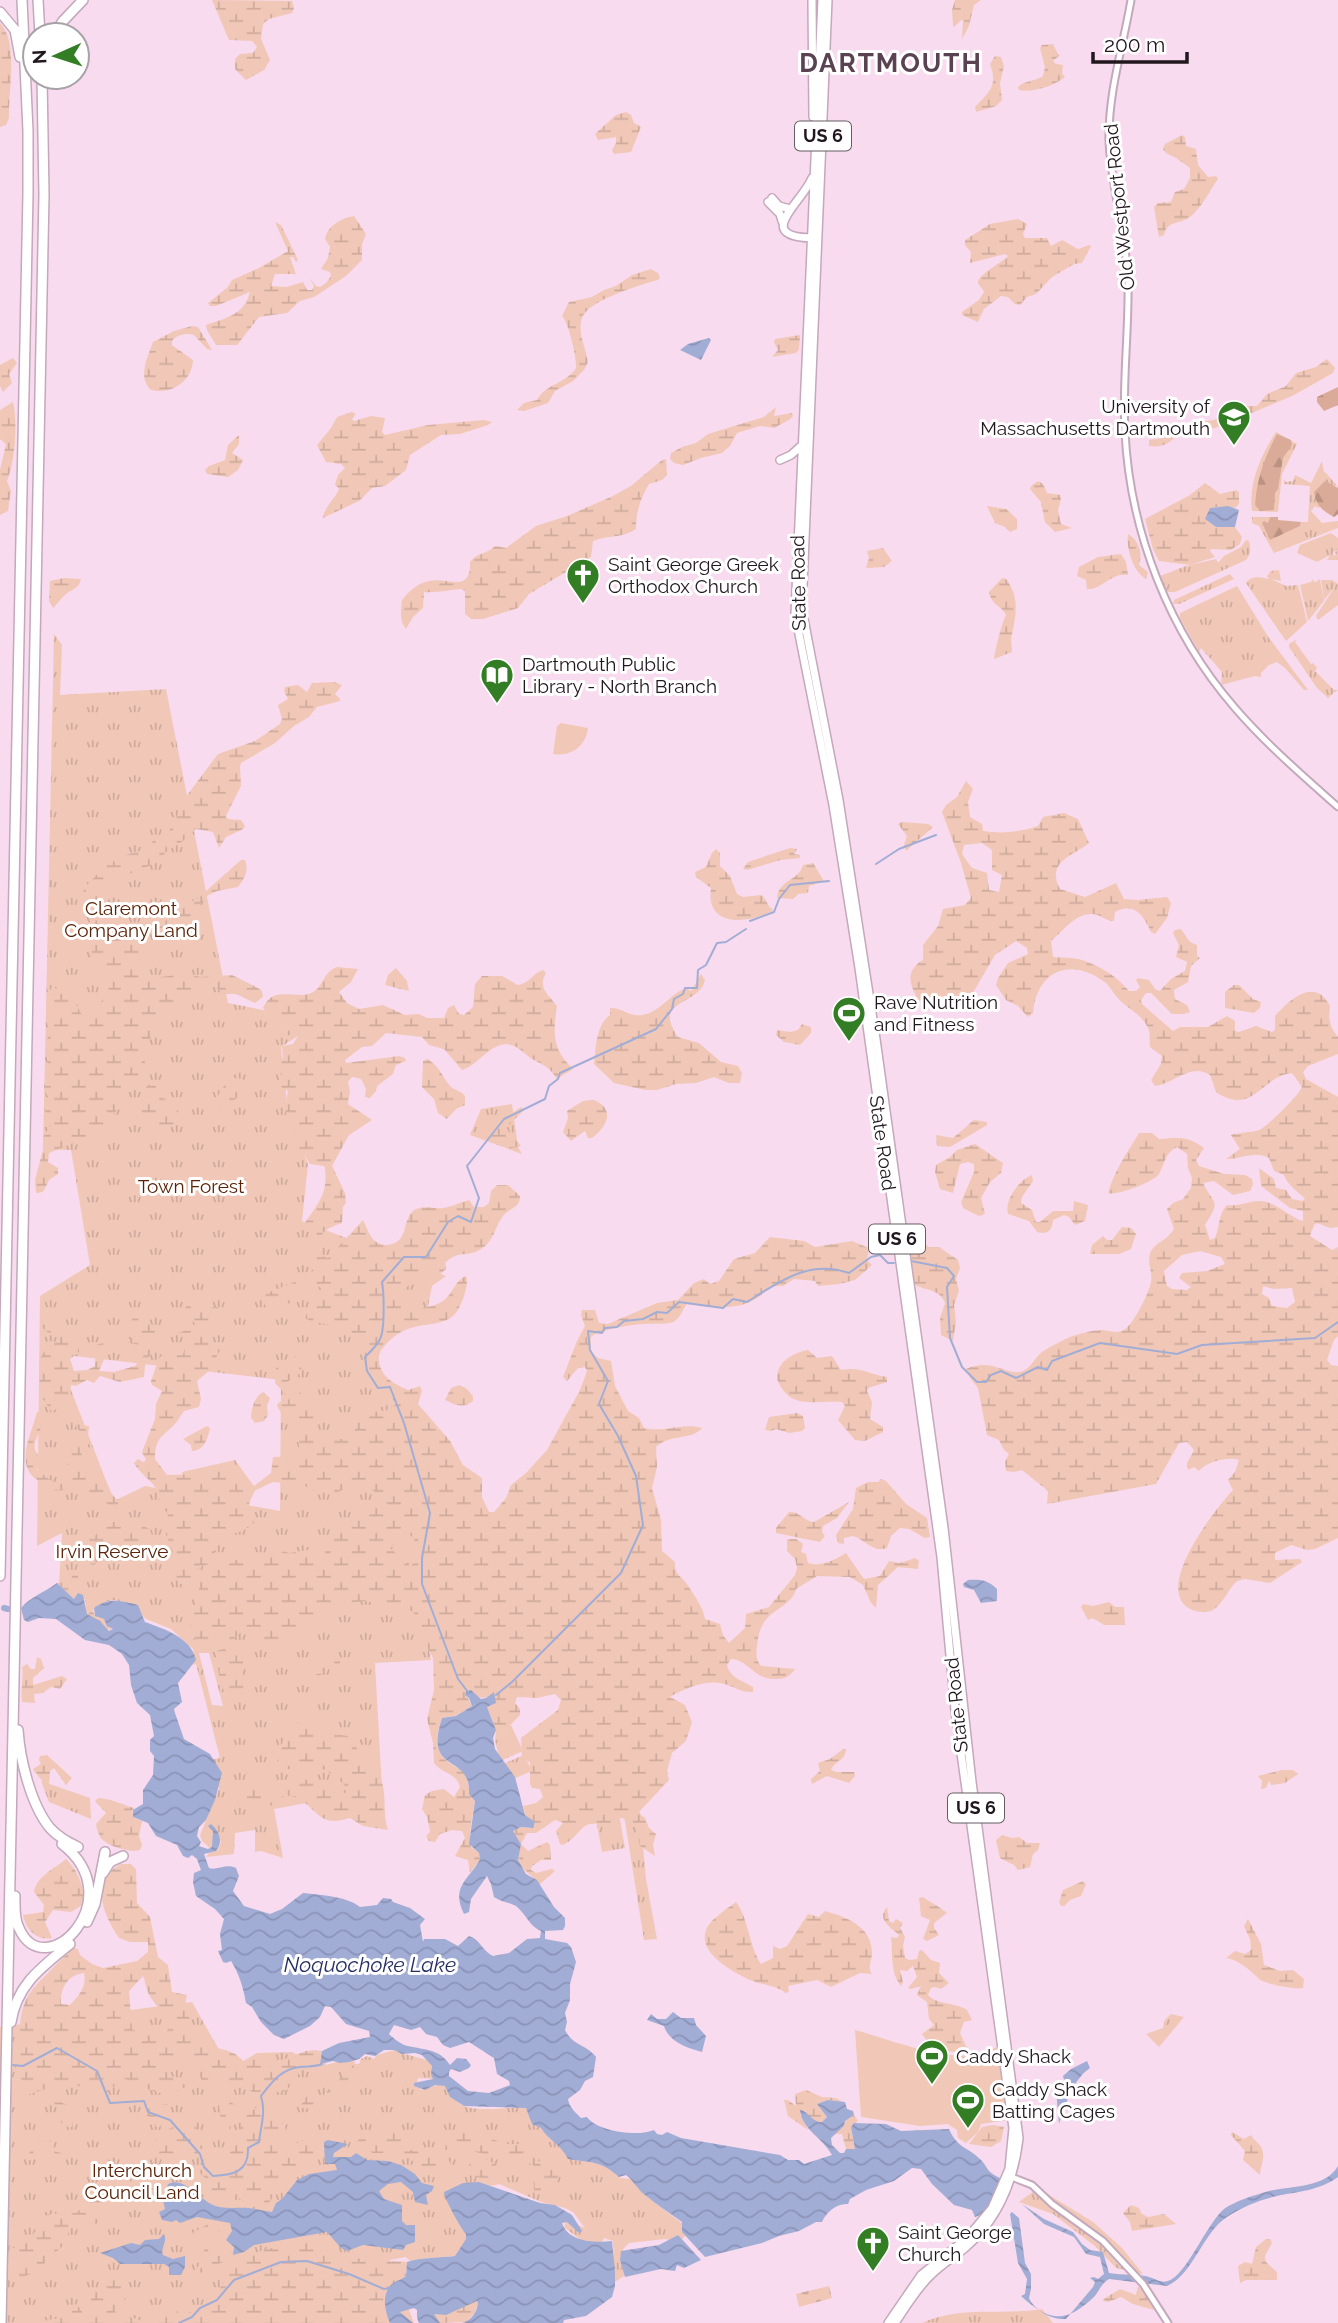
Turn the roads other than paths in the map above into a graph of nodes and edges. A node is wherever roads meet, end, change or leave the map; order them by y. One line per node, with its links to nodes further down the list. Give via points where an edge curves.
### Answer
1 (22, 0): 13 (highway)
2 (38, 0): 9 (highway)
3 (83, 0): 10 (highway)
4 (813, 0): 11 (main road)
5 (828, 0): 18 (main road, State Road / US 6)
6 (1131, 0): 21 (main road, Old Westport Road, via 1114,79 1109,131 1128,281 1125,433 1137,516 1167,600 1207,672 1258,734)
7 (822, 4): 11 (main road); 14 (main road, State Road / US 6)
8 (0, 12): 13 (highway, via 18,37)
9 (39, 21)
10 (63, 21)
11 (813, 43): 14 (main road)
12 (43, 91): 23 (highway)
13 (27, 115): 22 (highway)
14 (816, 139): 15 (main road, State Road / US 6)
15 (815, 171): 16 (main road); 18 (main road, State Road / US 6)
16 (790, 209): 17 (main road); 17 (main road, via 770,200)
17 (783, 222): 18 (main road, via 789,235)
18 (815, 238): 19 (main road, State Road / US 6); 31 (main road, State Road / US 6, via 802,609 857,911 944,1528 970,1770 1018,2122 1019,2138)
19 (802, 445): 20 (main road); 31 (main road, State Road / US 6, via 796,621 845,876 941,1557 955,1710 1012,2120)
20 (780, 460)
21 (1338, 807)
22 (0, 1576)
23 (14, 1676): 24 (highway); 26 (highway, via 25,1777 47,1825)
24 (10, 1838): 25 (highway, via 18,1926 29,1941 42,1947 70,1937 87,1905 84,1871); 30 (highway)
25 (62, 1844)
26 (78, 1847)
27 (105, 1852): 29 (highway)
28 (123, 1856): 29 (highway, via 110,1863)
29 (99, 1881): 30 (highway, via 85,1927 33,1974 19,1994)
30 (6, 2062): 32 (highway)
31 (1009, 2176): 33 (main road, State Road / US 6, via 982,2222 924,2272); 34 (main road, State Road / US 6, via 1003,2199 987,2225 927,2279); 35 (main road, via 1032,2185 1103,2241 1131,2269)
32 (1, 2323)
33 (888, 2323)
34 (895, 2323)
35 (1168, 2323)

